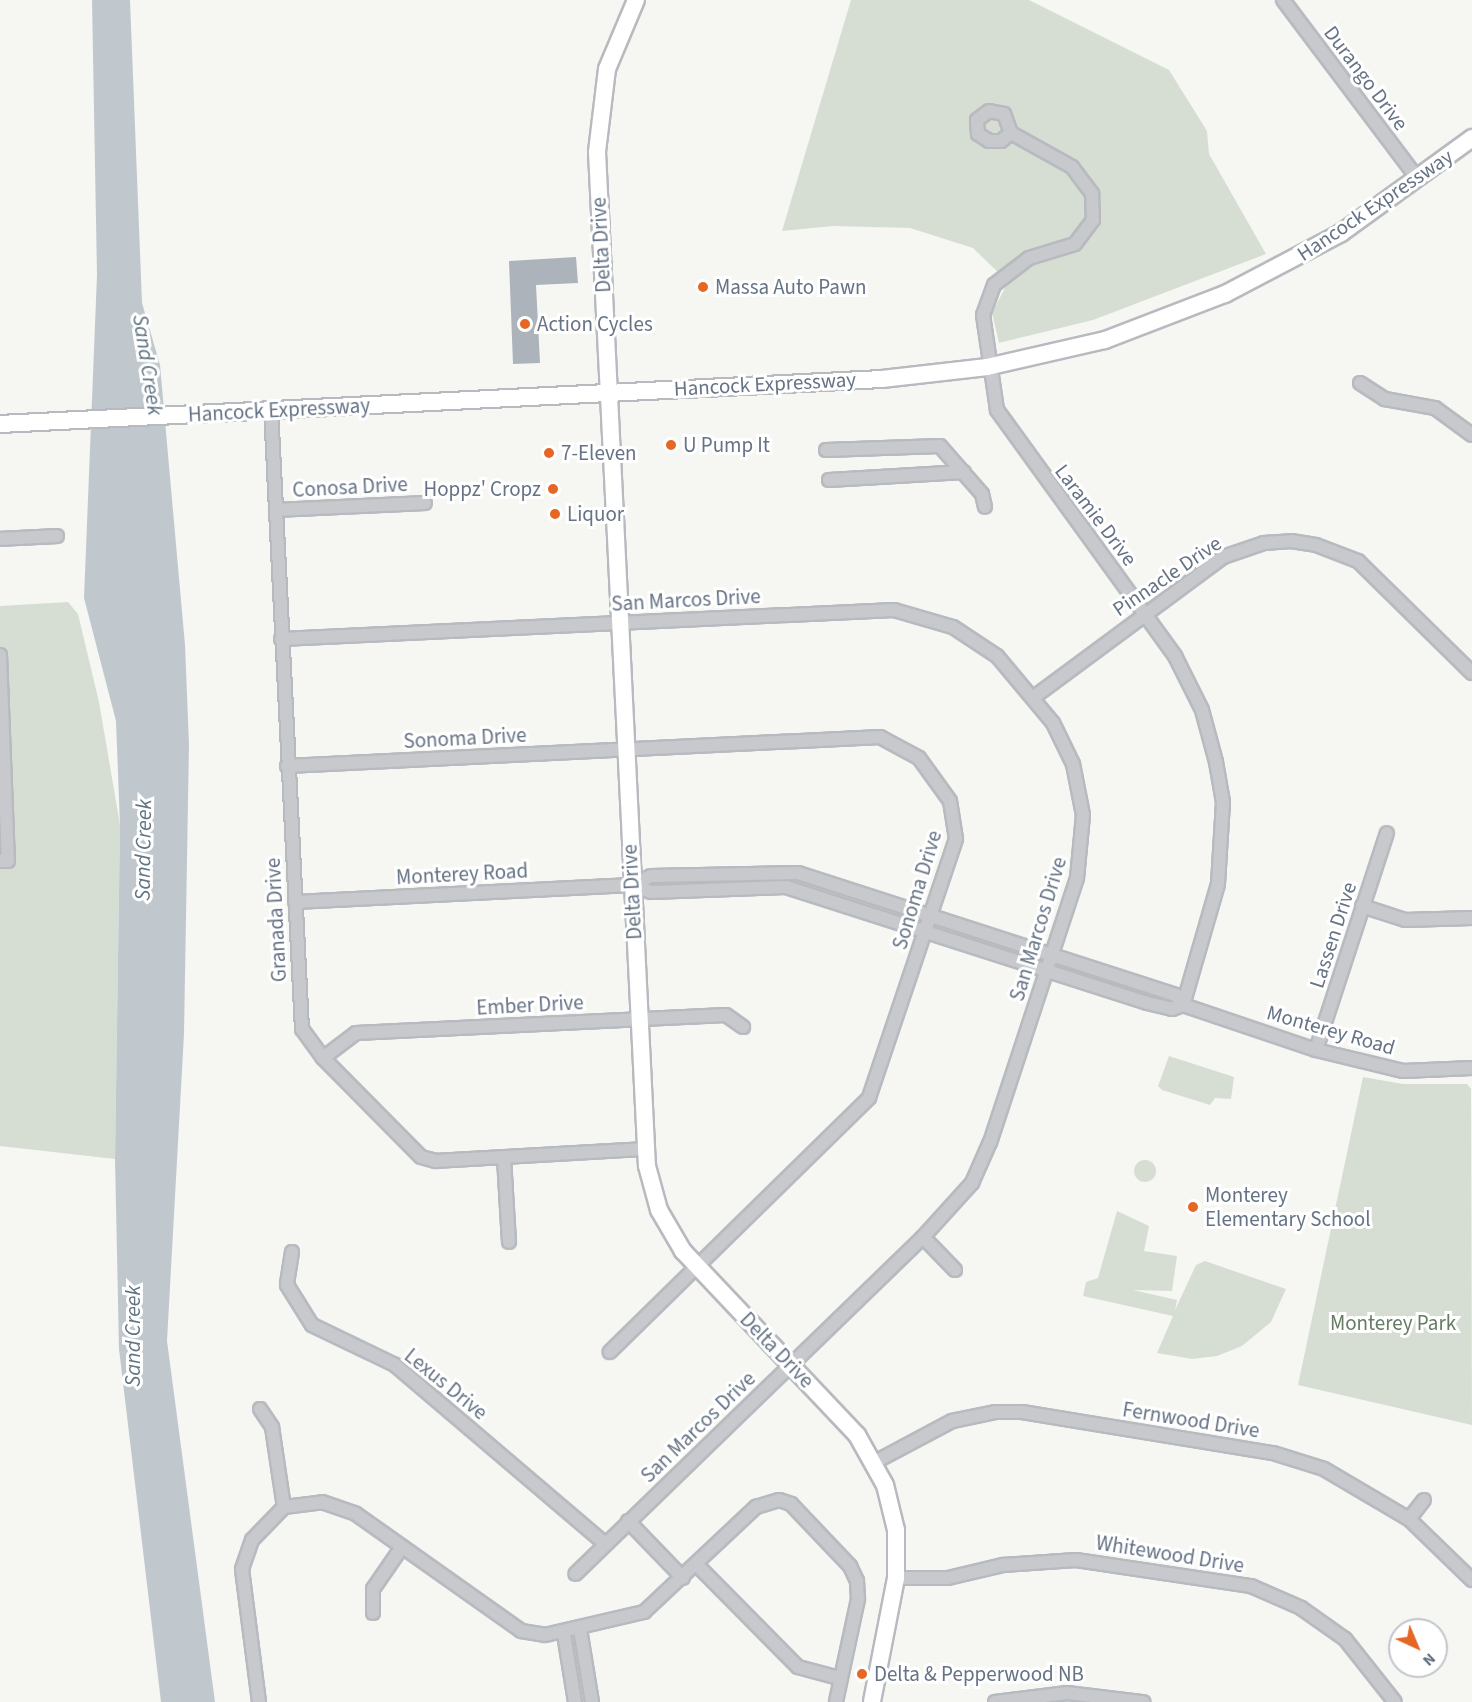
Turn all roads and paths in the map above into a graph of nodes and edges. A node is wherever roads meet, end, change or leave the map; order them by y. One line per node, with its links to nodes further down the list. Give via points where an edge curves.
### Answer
1 (636, 0): 8 (main road, Delta Drive, via 607,69 597,133)
2 (1283, 0): 5 (street, Durango Drive)
3 (1011, 133): 6 (street, Laramie Drive, via 1072,167 1092,194 1093,220 1075,244 1029,258 994,285 983,315)
4 (1472, 138): 5 (main road, Hancock Expressway)
5 (1418, 179): 6 (main road, Hancock Expressway, via 1308,253 1225,294 1105,340)
6 (987, 367): 8 (main road, Hancock Expressway, via 882,379); 20 (street, Laramie Drive, via 997,410 1006,428)
7 (1360, 383): 11 (street, via 1385,399 1436,408)
8 (608, 392): 9 (main road, Hancock Expressway); 21 (main road, Delta Drive)
9 (271, 409): 10 (main road, Hancock Expressway); 17 (street, Granada Drive)
10 (0, 424)
11 (1472, 435)
12 (826, 450): 13 (street, via 940,446)
13 (964, 472): 14 (street); 16 (street, via 982,494)
14 (829, 480)
15 (425, 503): 17 (street, Conosa Drive)
16 (984, 507)
17 (276, 510): 22 (street, Granada Drive)
18 (57, 536): 19 (street)
19 (0, 539)
20 (1145, 612): 24 (street, Pinnacle Drive, via 1223,557 1242,549 1291,541 1316,545 1358,561 1375,574); 25 (street, Pinnacle Drive); 39 (street, Laramie Drive, via 1175,656 1202,710 1223,802 1214,905)
21 (621, 622): 22 (street, San Marcos Drive); 25 (street, San Marcos Drive, via 894,610 953,627 976,640); 27 (main road, Delta Drive)
22 (281, 639): 28 (street, Granada Drive)
23 (0, 654): 26 (street)
24 (1470, 669)
25 (1034, 697): 37 (street, San Marcos Drive, via 1072,764 1083,815 1077,878)
26 (2, 747): 30 (street, via 8,861)
27 (627, 749): 28 (street, Sonoma Drive); 31 (main road, Delta Drive); 34 (street, Sonoma Drive, via 880,737 908,748 941,787 957,827)
28 (287, 766): 32 (street, Granada Drive)
29 (1387, 833): 33 (street, Lassen Drive)
30 (0, 861)
31 (632, 885): 32 (street, Monterey Road); 34 (street, Monterey Road, via 651,876 798,873); 36 (street, Monterey Road, via 651,892 786,887); 40 (main road, Delta Drive)
32 (295, 902): 43 (street, Granada Drive, via 302,1029)
33 (1362, 906): 35 (street, via 1405,920); 42 (street, Lassen Drive)
34 (931, 913): 36 (street, Sonoma Drive); 37 (street, Monterey Road)
35 (1472, 918)
36 (926, 930): 38 (street, Monterey Road); 50 (street, Sonoma Drive, via 869,1098)
37 (1052, 955): 38 (street, San Marcos Drive); 39 (street, Monterey Road, via 1176,995)
38 (1045, 971): 39 (street, Monterey Road, via 1164,1007); 47 (street, San Marcos Drive, via 980,1166 959,1201)
39 (1183, 1005): 42 (street, Monterey Road)
40 (639, 1019): 41 (street, Ember Drive, via 726,1015); 43 (street, Ember Drive, via 356,1033); 45 (main road, Delta Drive)
41 (743, 1027)
42 (1316, 1050): 44 (street, Monterey Road, via 1403,1071)
43 (323, 1058): 46 (street, Granada Drive, via 421,1157 436,1161)
44 (1472, 1068)
45 (645, 1149): 46 (street, Granada Drive); 50 (main road, Delta Drive, via 659,1210 669,1232)
46 (504, 1158): 48 (street)
47 (923, 1237): 51 (street); 53 (street, San Marcos Drive)
48 (509, 1242)
49 (292, 1252): 60 (street, Lexus Drive, via 287,1285 312,1325 395,1365)
50 (697, 1268): 52 (street, Sonoma Drive); 53 (main road, Delta Drive)
51 (955, 1270)
52 (610, 1352)
53 (790, 1364): 55 (main road, Delta Drive, via 857,1435); 59 (street, San Marcos Drive)
54 (260, 1409): 57 (street, via 272,1427)
55 (874, 1462): 58 (street, Fernwood Drive, via 952,1421 974,1414 1022,1412 1300,1460 1345,1479); 65 (main road, Delta Drive, via 896,1530)
56 (1424, 1500): 58 (street)
57 (284, 1507): 61 (street, via 322,1502 338,1506); 71 (street, via 252,1540 242,1569)
58 (1409, 1519): 66 (street, Fernwood Drive)
59 (628, 1521): 60 (street, San Marcos Drive); 64 (street)
60 (605, 1544): 63 (street, San Marcos Drive)
61 (402, 1548): 67 (street, via 373,1589); 69 (street, via 521,1631)
62 (697, 1565): 64 (street); 70 (street, via 798,1667); 70 (street, via 756,1507 779,1500 791,1504 850,1566 857,1581 858,1599)
63 (575, 1574)
64 (683, 1578): 68 (street, via 644,1612)
65 (896, 1578): 75 (main road, Delta Drive); 78 (street, Whitewood Drive, via 948,1578 1003,1565 1076,1560 1251,1586 1301,1608 1345,1639)
66 (1472, 1580)
67 (373, 1613)
68 (580, 1629): 69 (street); 73 (street)
69 (564, 1634): 72 (street)
70 (839, 1678): 74 (street)
71 (259, 1702)
72 (575, 1702)
73 (592, 1702)
74 (836, 1702)
75 (872, 1702)
76 (995, 1702): 77 (street, via 1067,1693)
77 (1143, 1702)
78 (1395, 1702)

